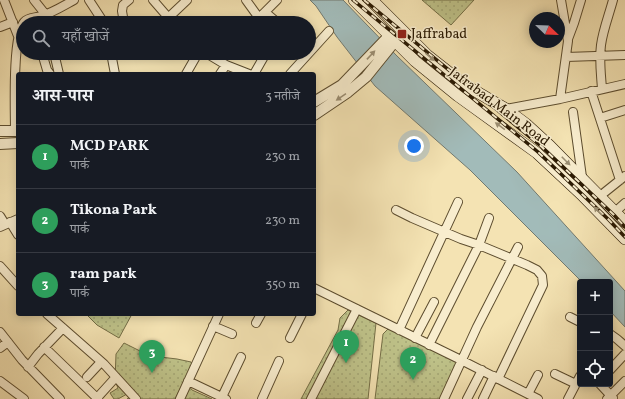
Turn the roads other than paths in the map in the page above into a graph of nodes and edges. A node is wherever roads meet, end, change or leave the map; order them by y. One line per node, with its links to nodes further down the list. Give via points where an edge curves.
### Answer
1 (4, 0): 24 (street)
2 (36, 0): 16 (street)
3 (74, 0): 17 (street)
4 (100, 0): 15 (street)
5 (129, 0): 19 (street, via 122,5)
6 (154, 0): 20 (street)
7 (187, 0): 21 (street)
8 (246, 0): 22 (street)
9 (277, 0): 23 (street)
10 (354, 0): 29 (main road, Jafrabad Main Road)
11 (372, 0): 53 (main road, Jafrabad Main Road, one-way to 53, via 427,55)
12 (561, 0): 28 (street)
13 (581, 0): 28 (street)
14 (613, 0): 32 (street, via 604,29)
15 (90, 3): 18 (street)
16 (44, 16)
17 (50, 16)
18 (99, 16)
19 (123, 16)
20 (168, 16)
21 (174, 16)
22 (258, 16)
23 (263, 16)
24 (13, 22): 25 (street); 26 (street)
25 (0, 27)
26 (16, 31)
27 (330, 31): 30 (street)
28 (568, 40): 33 (street)
29 (390, 41): 56 (street, one-way to 29, via 342,85); 57 (main road, Jafrabad Main Road); 61 (street, one-way to 61, via 366,77)
30 (316, 45)
31 (625, 55): 32 (street)
32 (601, 56): 33 (street); 52 (street)
33 (566, 57): 55 (street)
34 (16, 60): 62 (street, via 14,84)
35 (44, 60): 43 (street)
36 (56, 60): 44 (street)
37 (112, 60): 45 (street)
38 (194, 60): 46 (street)
39 (218, 60): 42 (street)
40 (262, 60): 49 (street)
41 (302, 60): 50 (street)
42 (226, 65): 47 (street); 48 (street)
43 (48, 72)
44 (59, 72)
45 (115, 72)
46 (187, 72)
47 (221, 72)
48 (244, 72)
49 (255, 72)
50 (292, 72)
51 (625, 84): 52 (street)
52 (602, 89): 54 (street)
53 (474, 91): 57 (main road); 58 (main road, Jafrabad Main Road)
54 (591, 91): 55 (street); 63 (street)
55 (560, 99): 58 (street)
56 (316, 101)
57 (467, 102): 81 (main road, Jafrabad Main Road, one-way to 57, via 537,153)
58 (506, 109): 68 (main road, Jafrabad Main Road, one-way to 68, via 526,124)
59 (625, 110): 63 (street)
60 (572, 112): 68 (street)
61 (316, 114)
62 (16, 115)
63 (600, 118): 69 (street)
64 (0, 131): 65 (street)
65 (16, 131)
66 (16, 143): 67 (street)
67 (0, 144)
68 (582, 178): 70 (main road, Jafrabad Main Road)
69 (623, 178): 70 (street)
70 (600, 196): 74 (main road, Jafrabad Main Road)
71 (458, 202): 79 (street)
72 (625, 203): 74 (street)
73 (396, 210): 79 (street)
74 (615, 212): 77 (main road, Jafrabad Main Road)
75 (0, 216): 78 (street)
76 (489, 218): 82 (street)
77 (625, 222)
78 (8, 223): 80 (street)
79 (444, 231): 82 (street); 99 (street)
80 (16, 233)
81 (625, 239)
82 (479, 245): 84 (street); 106 (street)
83 (518, 247): 84 (street)
84 (511, 259): 112 (street); 122 (street, via 537,270 542,276 543,285)
85 (0, 266): 86 (street)
86 (16, 284)
87 (316, 289): 89 (street)
88 (434, 302): 104 (street)
89 (357, 309): 99 (street); 137 (street)
90 (49, 316): 98 (street)
91 (218, 316): 97 (street)
92 (260, 316): 96 (street)
93 (301, 316): 103 (street)
94 (570, 318): 95 (street)
95 (577, 321)
96 (256, 323)
97 (213, 326): 101 (street); 124 (street)
98 (63, 328): 108 (street); 114 (street)
99 (399, 330): 104 (street)
100 (0, 332): 105 (street)
101 (232, 334)
102 (613, 336): 107 (street)
103 (290, 338)
104 (415, 338): 106 (street)
105 (8, 342): 109 (street); 115 (street)
106 (429, 345): 112 (street)
107 (625, 346)
108 (44, 347): 115 (street); 129 (street)
109 (0, 348)
110 (625, 354): 116 (street)
111 (241, 357): 130 (street)
112 (462, 360): 117 (street); 138 (street)
113 (279, 361): 136 (street)
114 (101, 362): 120 (street); 121 (street)
115 (28, 367): 133 (street)
116 (613, 367)
117 (482, 370): 122 (street); 139 (street)
118 (555, 374): 126 (street)
119 (538, 375): 128 (street)
120 (87, 377)
121 (116, 377): 129 (street); 134 (street)
122 (496, 378): 128 (street); 140 (street)
123 (0, 381): 132 (street)
124 (188, 381): 130 (street); 135 (street)
125 (625, 381): 131 (street)
126 (576, 384): 142 (street)
127 (602, 387): 131 (street)
128 (526, 396): 141 (street)
129 (96, 398)
130 (224, 398)
131 (611, 398)
132 (24, 399)
133 (60, 399)
134 (136, 399)
135 (180, 399)
136 (262, 399)
137 (311, 399)
138 (444, 399)
139 (467, 399)
140 (483, 399)
141 (538, 399)
142 (568, 399)

